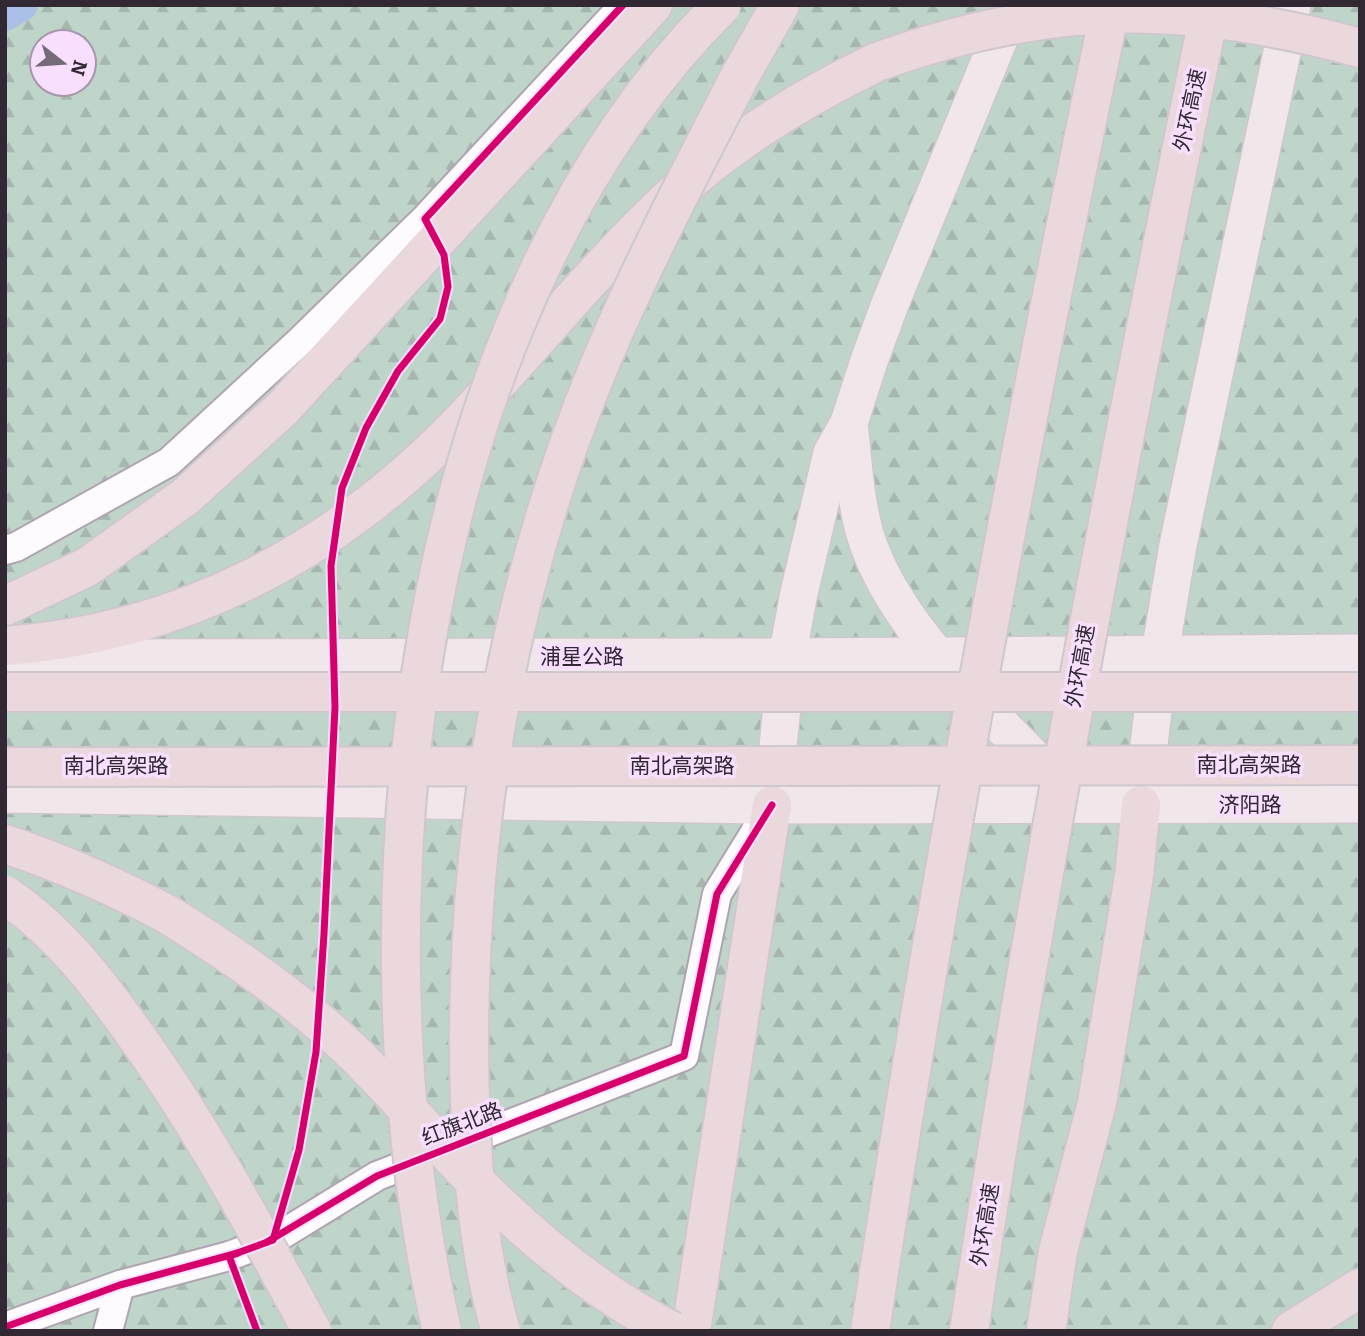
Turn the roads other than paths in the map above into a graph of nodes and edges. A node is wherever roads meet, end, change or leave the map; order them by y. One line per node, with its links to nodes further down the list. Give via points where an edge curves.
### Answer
1 (624, 5): 11 (street, via 425,219 169,462)
2 (653, 5): 12 (highway, via 282,409 185,497 87,567)
3 (722, 5): 35 (highway, bridge, via 642,98 548,252 512,333 482,418 436,597 409,778 401,948 410,1127)
4 (780, 5): 36 (highway, bridge, via 638,278 597,372 545,519 504,681 481,827 469,1005 471,1114 481,1237)
5 (1013, 5): 10 (main road, via 890,304)
6 (1111, 5): 39 (highway, bridge, via 989,617)
7 (1212, 5): 40 (highway, 外环高速, bridge, via 1098,567)
8 (1292, 5): 14 (main road, via 1178,545)
9 (1360, 48): 13 (highway, bridge, via 1254,20 1200,12 1104,10 982,27 877,62 779,114 705,168 638,231 456,427 402,478 315,544 219,595 169,613 91,634)
10 (849, 423): 16 (main road, via 865,534 897,601); 17 (main road, via 832,453)
11 (5, 550)
12 (5, 606)
13 (5, 646)
14 (1160, 653): 15 (main road); 16 (main road, 浦星公路); 27 (main road)
15 (1360, 653)
16 (937, 656): 17 (main road, 浦星公路); 26 (main road)
17 (787, 657): 18 (main road, 浦星公路); 25 (main road)
18 (5, 658)
19 (5, 692): 20 (highway, bridge)
20 (1360, 692)
21 (1360, 765): 22 (highway, 南北高架路, bridge)
22 (5, 766)
23 (5, 794): 25 (main road)
24 (1360, 804): 27 (main road, 济阳路)
25 (772, 805): 26 (main road); 30 (street, 红旗北路, via 716,894 684,1056 377,1176 273,1240); 38 (highway)
26 (1079, 805): 27 (main road)
27 (1141, 805): 41 (highway, via 1097,1102 1058,1251)
28 (5, 845): 37 (highway, bridge, via 108,883 234,955 297,1002 356,1055 518,1223 611,1296)
29 (5, 895): 34 (highway, bridge, via 72,953 117,1009 202,1134)
30 (120, 1285): 32 (street, 红旗北路); 33 (street)
31 (1360, 1288): 42 (highway)
32 (5, 1326)
33 (108, 1331)
34 (312, 1331)
35 (442, 1331)
36 (501, 1331)
37 (672, 1331)
38 (691, 1331)
39 (870, 1331)
40 (969, 1331)
41 (1046, 1331)
42 (1291, 1331)

